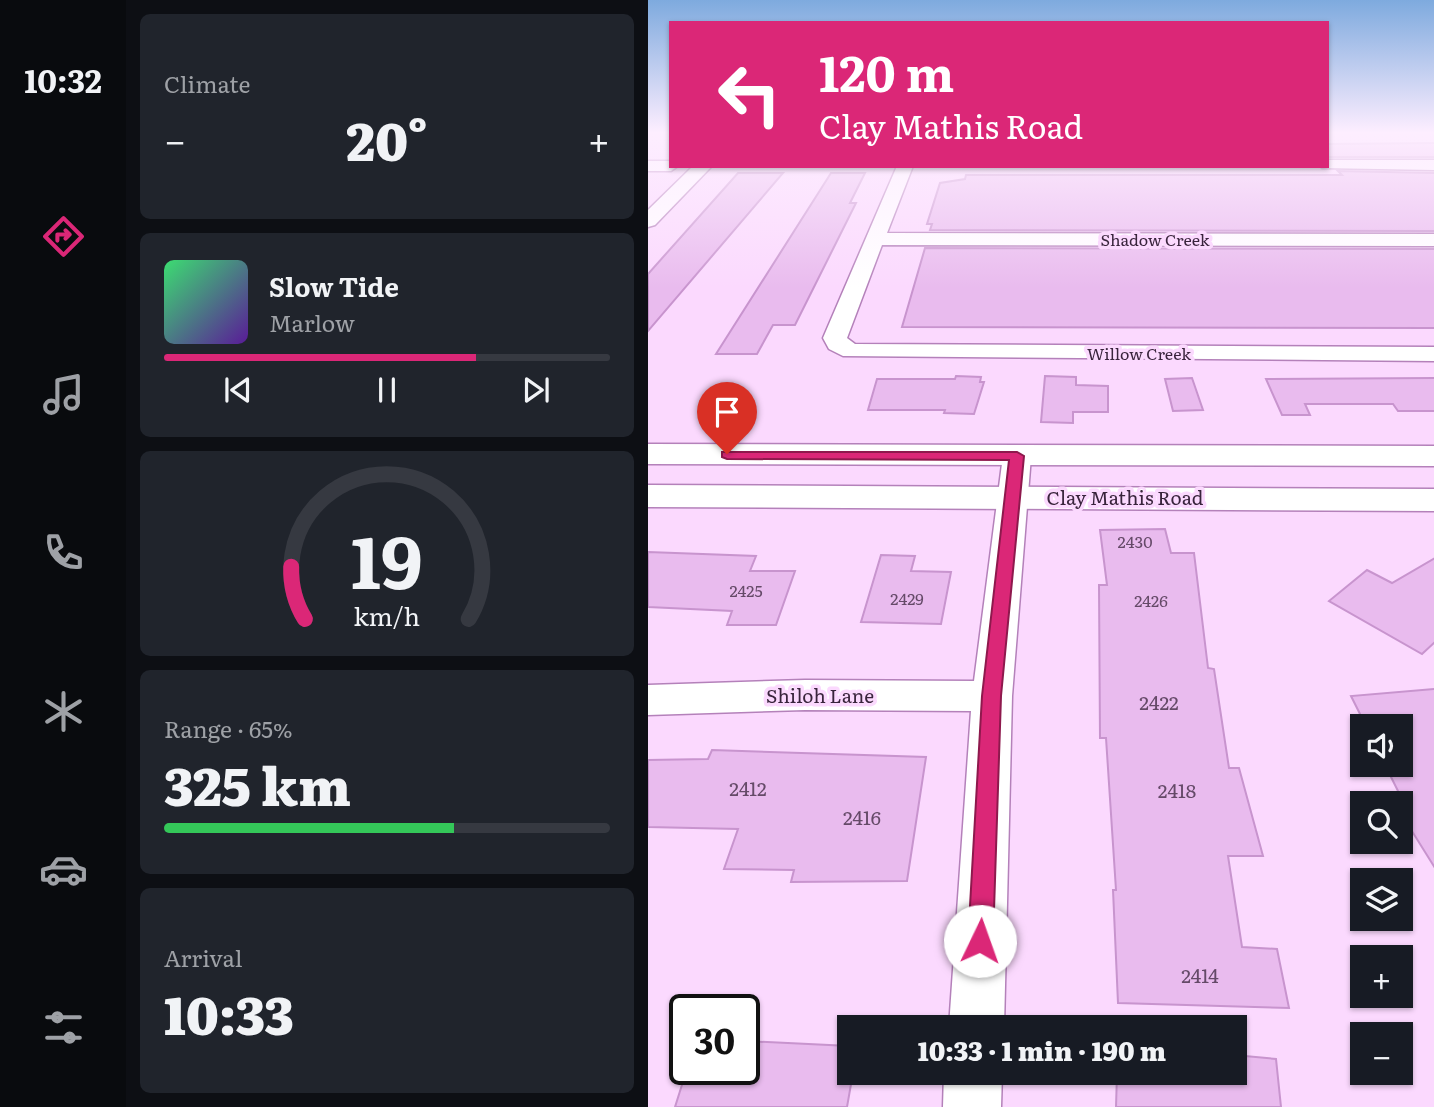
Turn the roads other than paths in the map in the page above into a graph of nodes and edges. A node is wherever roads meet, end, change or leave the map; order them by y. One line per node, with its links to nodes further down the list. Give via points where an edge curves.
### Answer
1 (684, 185): 3 (main road)
2 (898, 185): 4 (street)
3 (648, 221)
4 (876, 239): 5 (street, Shadow Creek); 6 (street, Willow Creek, via 835,338 844,349 886,354)
5 (1434, 240)
6 (1434, 354)
7 (648, 454): 8 (main road)
8 (1017, 456): 9 (main road); 11 (street)
9 (1434, 456)
10 (648, 496): 11 (main road, Clay Mathis Road)
11 (1013, 497): 12 (main road, Clay Mathis Road); 13 (street)
12 (1434, 500)
13 (992, 696): 14 (street, Shiloh Lane); 15 (street)
14 (648, 700)
15 (977, 1015)
16 (973, 1085): 17 (street)
17 (972, 1107)

